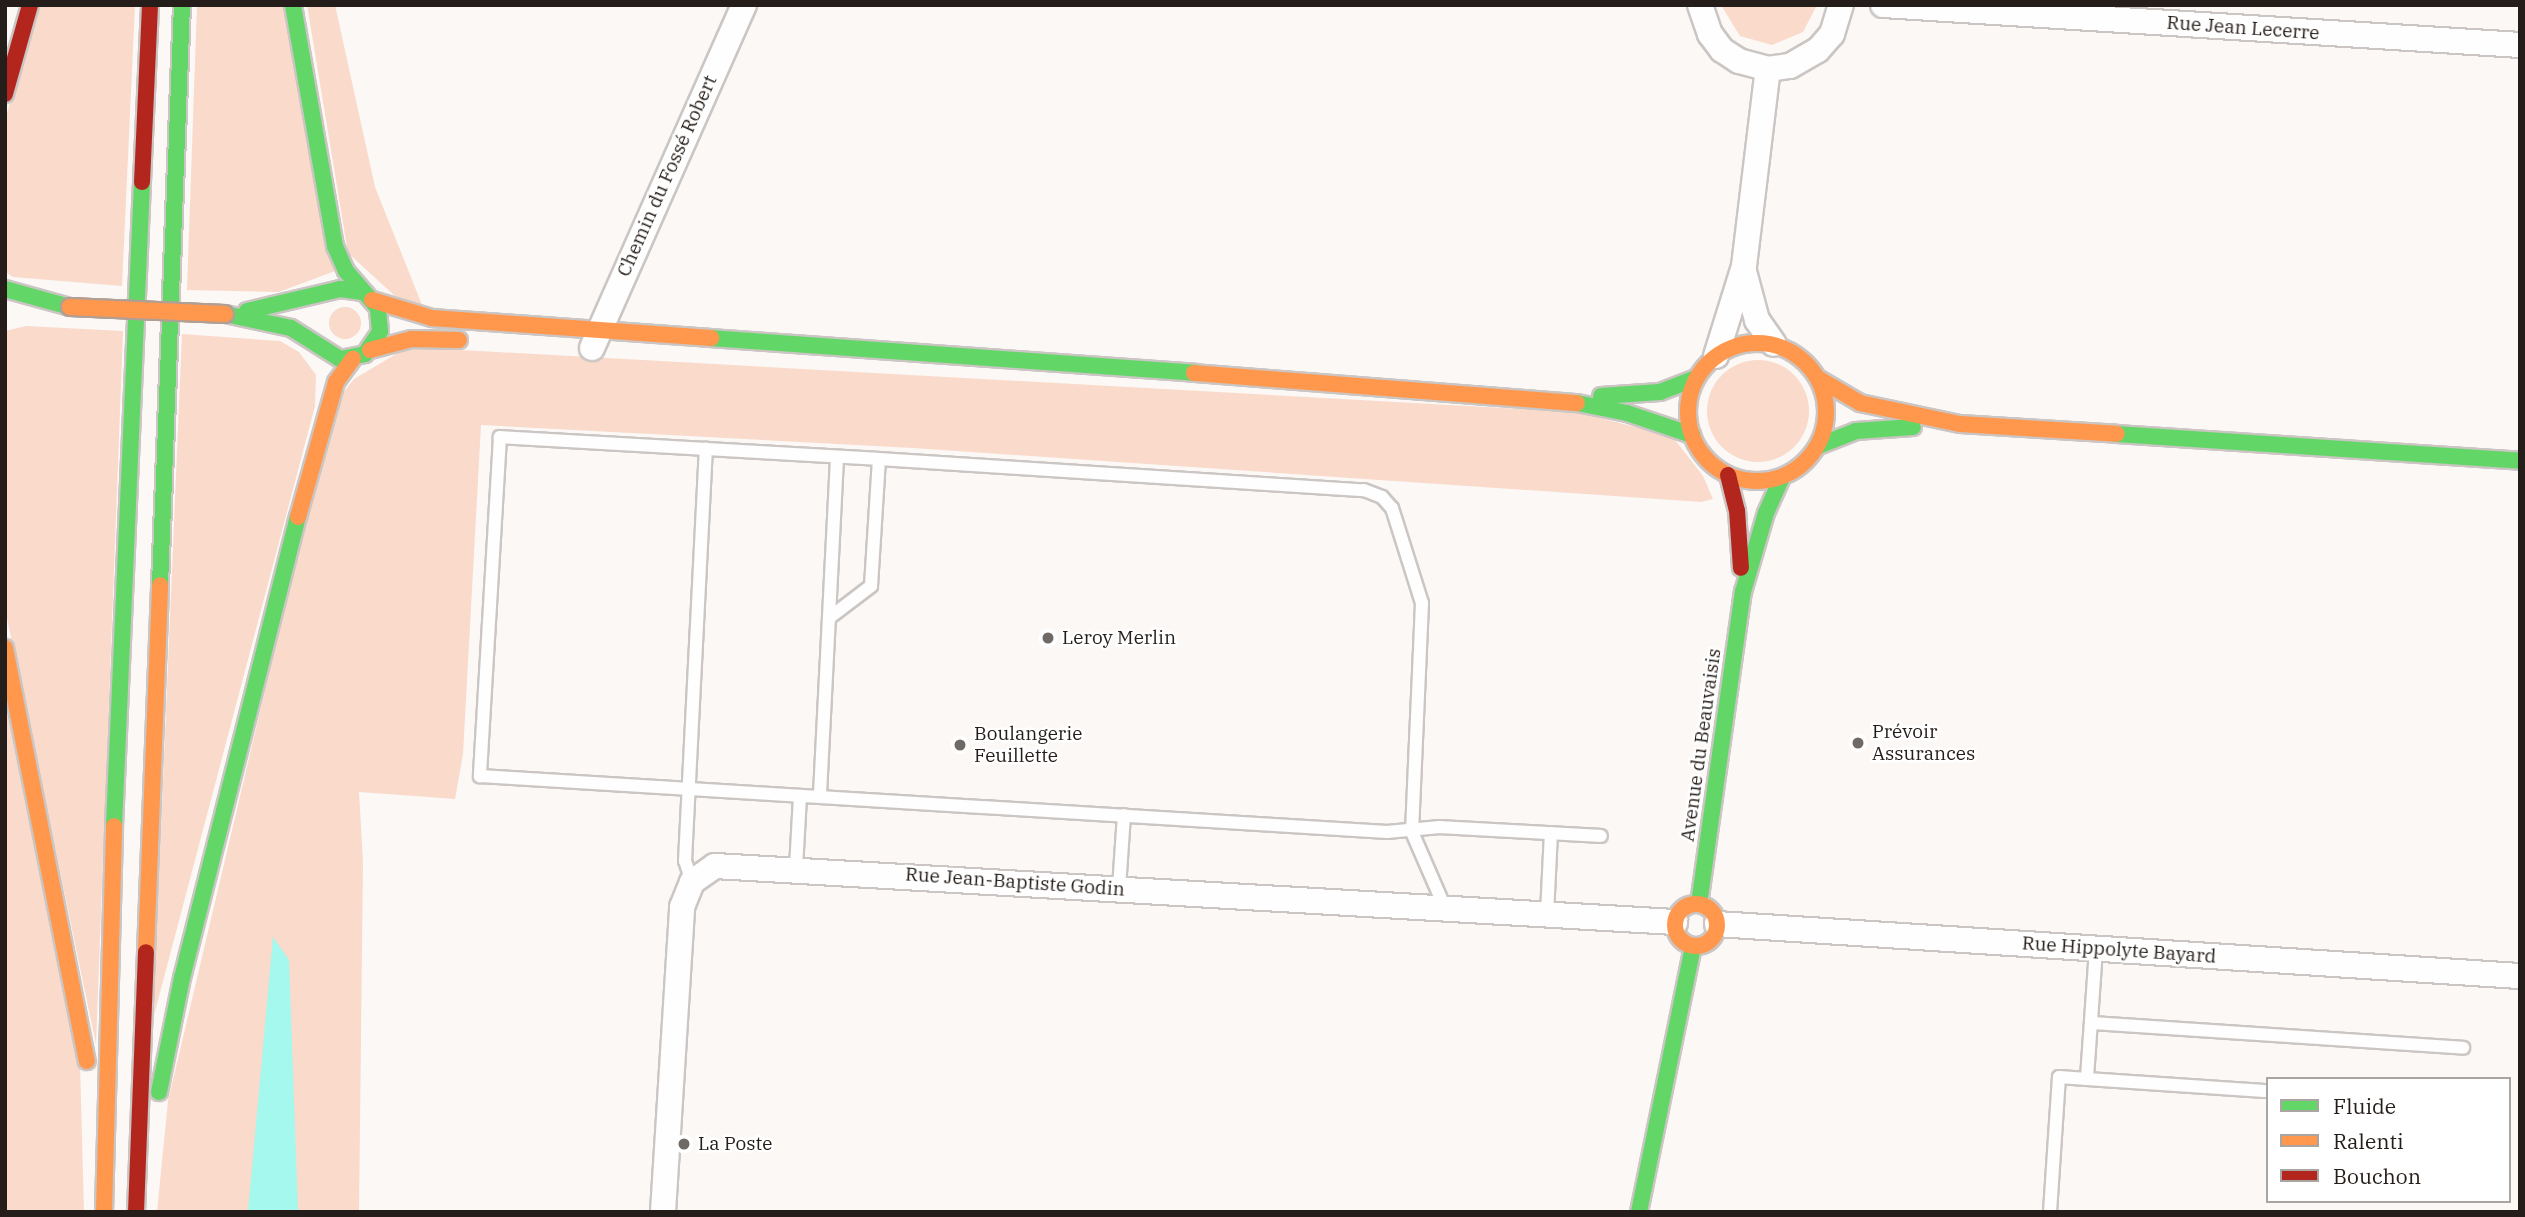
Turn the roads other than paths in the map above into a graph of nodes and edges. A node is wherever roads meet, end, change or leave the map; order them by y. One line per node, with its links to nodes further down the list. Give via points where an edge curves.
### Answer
1 (30, 5): 11 (main road)
2 (150, 5): 65 (main road, via 106,1021)
3 (182, 5): 66 (main road)
4 (293, 5): 15 (main road, via 333,234 342,263)
5 (744, 5): 22 (street, Chemin du Fossé Robert)
6 (1700, 5): 10 (street, via 1710,34 1722,50 1739,61)
7 (1841, 5): 10 (street, via 1832,34 1818,50 1790,66)
8 (1883, 5): 9 (street, Rue Jean Lecerre)
9 (2520, 45)
10 (1768, 69): 12 (street)
11 (5, 94)
12 (1744, 266): 21 (street, via 1753,310); 24 (street)
13 (5, 289): 16 (main road)
14 (327, 293): 15 (main road, via 344,288); 18 (main road); 19 (main road, via 311,317)
15 (366, 296): 22 (main road, via 422,317); 23 (main road, via 381,325)
16 (70, 307): 17 (main road); 18 (main road, bridge)
17 (21, 311)
18 (225, 314): 19 (main road, via 291,328)
19 (315, 342): 25 (main road, via 333,357)
20 (478, 342): 23 (main road, via 412,339)
21 (1774, 344): 24 (main road, via 1744,343); 28 (main road, via 1800,357)
22 (603, 345): 26 (main road); 26 (main road, via 937,352)
23 (370, 350): 25 (main road)
24 (1716, 356): 27 (main road)
25 (354, 359): 67 (main road, via 327,404 182,978)
26 (1123, 370): 29 (main road)
27 (1696, 378): 29 (main road, via 1660,391); 31 (main road, via 1688,406)
28 (1819, 380): 30 (main road, via 1860,403); 32 (main road, via 1827,408)
29 (1553, 399): 31 (main road, via 1627,412)
30 (1960, 425): 32 (main road, via 1856,431); 36 (main road)
31 (1692, 435): 37 (main road, via 1706,459)
32 (1818, 446): 38 (main road, via 1799,467)
33 (706, 449): 34 (lane); 42 (lane); 42 (lane, via 500,437 480,776)
34 (837, 457): 35 (lane); 40 (lane)
35 (879, 459): 40 (lane, via 871,586); 46 (lane, via 1364,490 1382,497 1392,508 1422,603)
36 (2520, 461)
37 (1728, 475): 38 (main road, via 1754,481); 39 (main road, Avenue du Beauvaisis, via 1737,510)
38 (1782, 477): 39 (main road, Avenue du Beauvaisis, via 1766,513)
39 (1743, 592): 52 (main road, Avenue du Beauvaisis)
40 (829, 618): 43 (lane)
41 (5, 648): 64 (main road, via 85,1040)
42 (689, 789): 44 (lane); 50 (lane, via 685,861)
43 (820, 794): 44 (lane); 45 (lane)
44 (800, 796): 49 (lane)
45 (1125, 815): 46 (lane); 51 (lane)
46 (1412, 832): 47 (lane, via 1440,827); 53 (lane)
47 (1551, 833): 48 (lane); 54 (lane)
48 (1601, 836)
49 (796, 868): 50 (street, Rue Jean-Baptiste Godin, via 725,864 706,870); 51 (street, Rue Jean-Baptiste Godin)
50 (692, 882): 68 (street, via 682,907)
51 (1119, 888): 53 (street, Rue Jean-Baptiste Godin)
52 (1699, 904): 55 (main road, via 1685,907); 56 (main road, via 1712,911)
53 (1445, 908): 54 (street, Rue Jean-Baptiste Godin)
54 (1547, 914): 55 (street, Rue Jean-Baptiste Godin)
55 (1675, 922): 57 (main road, via 1679,938)
56 (1717, 924): 57 (main road, via 1710,941); 58 (street, Rue Hippolyte Bayard)
57 (1693, 946): 69 (main road)
58 (2096, 949): 59 (street, Rue Hippolyte Bayard); 60 (lane)
59 (2520, 976)
60 (2091, 1023): 61 (lane); 62 (lane)
61 (2463, 1048)
62 (2087, 1079): 63 (lane); 70 (lane, via 2059,1077)
63 (2265, 1091)
64 (96, 1212)
65 (104, 1212)
66 (136, 1212)
67 (142, 1212)
68 (663, 1212)
69 (1639, 1212)
70 (2050, 1212)

